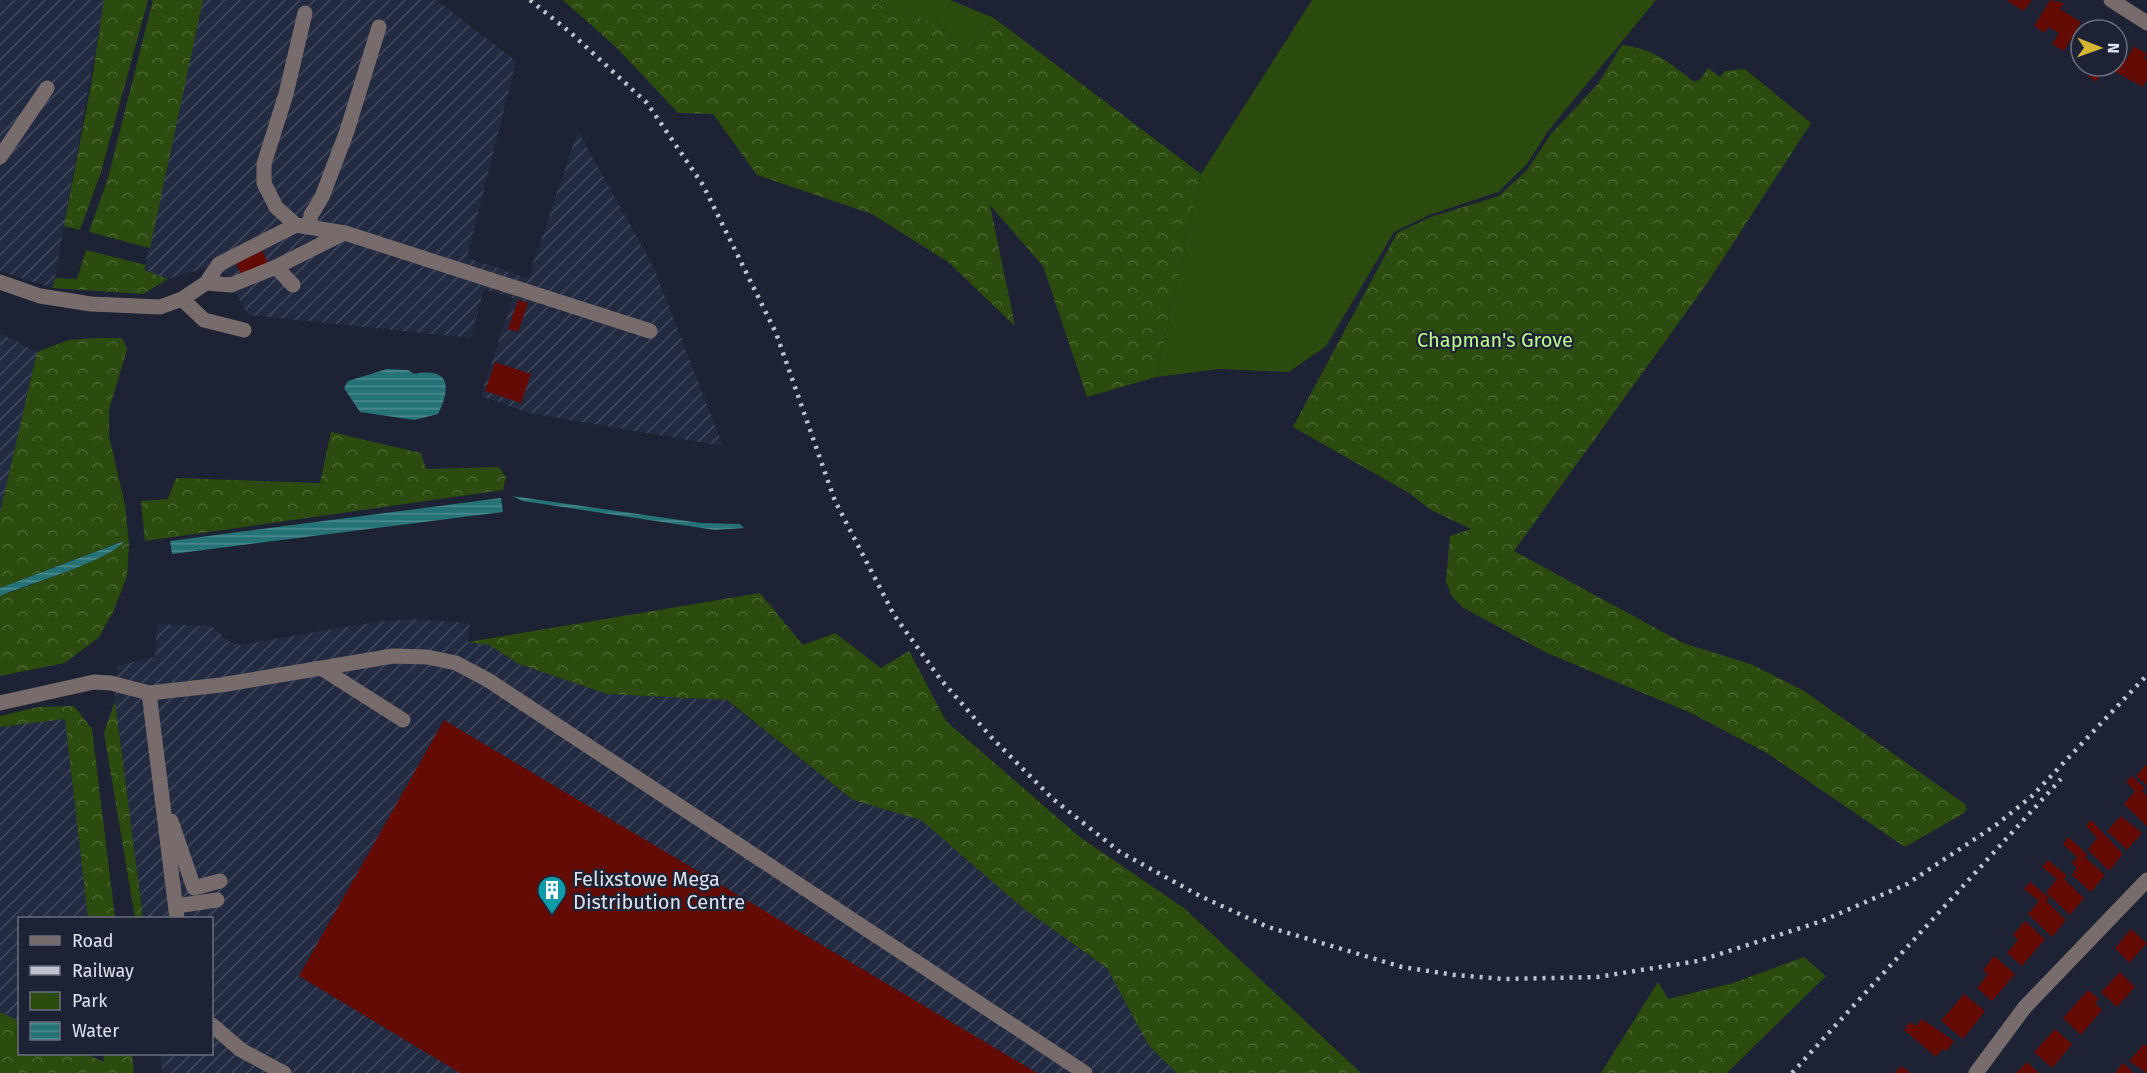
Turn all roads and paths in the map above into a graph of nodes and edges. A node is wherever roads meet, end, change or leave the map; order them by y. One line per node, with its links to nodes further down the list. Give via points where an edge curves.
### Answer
1 (2111, 0): 3 (street)
2 (305, 13): 7 (street, via 264,164 264,183 276,207)
3 (2147, 23)
4 (379, 27): 7 (street, via 322,197)
5 (47, 88): 6 (street)
6 (0, 157)
7 (302, 226): 8 (street); 11 (street, via 219,264)
8 (345, 233): 9 (street); 15 (street)
9 (276, 267): 11 (street, via 231,285); 12 (street)
10 (0, 282): 13 (street, via 40,296 91,304 160,307)
11 (206, 283): 13 (street)
12 (293, 285)
13 (182, 299): 14 (street, via 204,320)
14 (244, 330)
15 (650, 331)
16 (321, 668): 17 (street); 19 (street); 27 (street, via 393,656 456,663 488,680)
17 (149, 693): 18 (street, via 94,682); 20 (street)
18 (0, 703)
19 (403, 720)
20 (159, 787): 22 (street, via 194,888); 24 (street)
21 (2147, 880): 28 (street, via 2025,1007)
22 (220, 881)
23 (217, 900): 24 (street)
24 (177, 912)
25 (213, 1025): 26 (street, via 241,1050)
26 (284, 1073)
27 (1085, 1073)
28 (1976, 1073)

